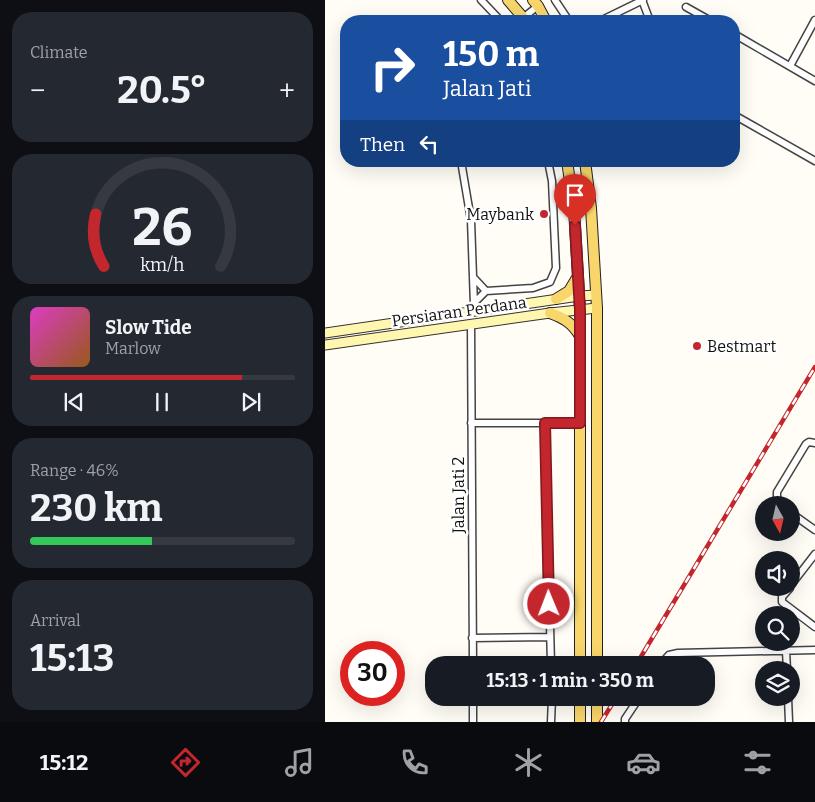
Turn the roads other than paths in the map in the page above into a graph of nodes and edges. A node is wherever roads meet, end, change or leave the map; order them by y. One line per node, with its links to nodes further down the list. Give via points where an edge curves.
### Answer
1 (481, 0): 7 (street)
2 (508, 0): 8 (main road)
3 (555, 0): 11 (street)
4 (642, 0): 12 (street); 13 (street)
5 (535, 3): 9 (street); 10 (main road)
6 (686, 7): 14 (street)
7 (495, 15)
8 (519, 15)
9 (527, 15)
10 (542, 15)
11 (565, 15)
12 (612, 15)
13 (648, 15)
14 (700, 15)
15 (815, 20): 17 (street)
16 (740, 37): 17 (street)
17 (790, 66): 18 (street)
18 (815, 81)
19 (740, 118): 20 (street)
20 (815, 161)
21 (462, 167): 26 (street, via 471,220)
22 (549, 167): 27 (street, via 556,268 550,282 533,288)
23 (568, 167): 25 (main road)
24 (586, 167): 28 (main road)
25 (579, 273): 29 (main road); 30 (main road, via 569,291)
26 (473, 277): 27 (street); 31 (street)
27 (486, 291): 31 (street)
28 (596, 295): 29 (main road, Persiaran Perdana); 32 (main road)
29 (579, 296): 30 (main road, Persiaran Perdana); 33 (main road)
30 (556, 299): 31 (main road, Persiaran Perdana)
31 (475, 307): 36 (main road, Persiaran Perdana)
32 (597, 308): 33 (main road, Persiaran Perdana); 58 (main road)
33 (580, 310): 34 (main road, Persiaran Perdana); 37 (main road)
34 (550, 313): 35 (main road, Persiaran Perdana); 37 (main road, via 574,326)
35 (471, 324): 38 (main road, Persiaran Perdana); 39 (street, Jalan Jati 2)
36 (325, 333)
37 (580, 337): 41 (main road)
38 (325, 345)
39 (471, 423): 40 (street); 51 (street, Jalan Jati 2)
40 (545, 423): 41 (street); 50 (street)
41 (580, 423): 57 (main road)
42 (815, 443): 43 (street, via 806,444)
43 (777, 496)
44 (800, 519): 45 (street)
45 (815, 530)
46 (815, 554): 47 (street)
47 (800, 573)
48 (783, 596): 49 (street, via 782,602)
49 (815, 627)
50 (550, 637): 51 (street); 56 (street)
51 (472, 638): 55 (street, Jalan Jati 2)
52 (815, 650): 54 (street)
53 (786, 651): 59 (street, via 678,653); 60 (street)
54 (800, 651)
55 (473, 656)
56 (551, 656)
57 (580, 656)
58 (597, 656)
59 (668, 656)
60 (787, 661)
61 (473, 706): 67 (street)
62 (552, 706): 68 (street)
63 (580, 706): 69 (main road)
64 (597, 706): 70 (main road)
65 (634, 706): 71 (street)
66 (788, 706): 72 (street)
67 (473, 722)
68 (551, 722)
69 (580, 722)
70 (597, 722)
71 (625, 722)
72 (789, 722)

